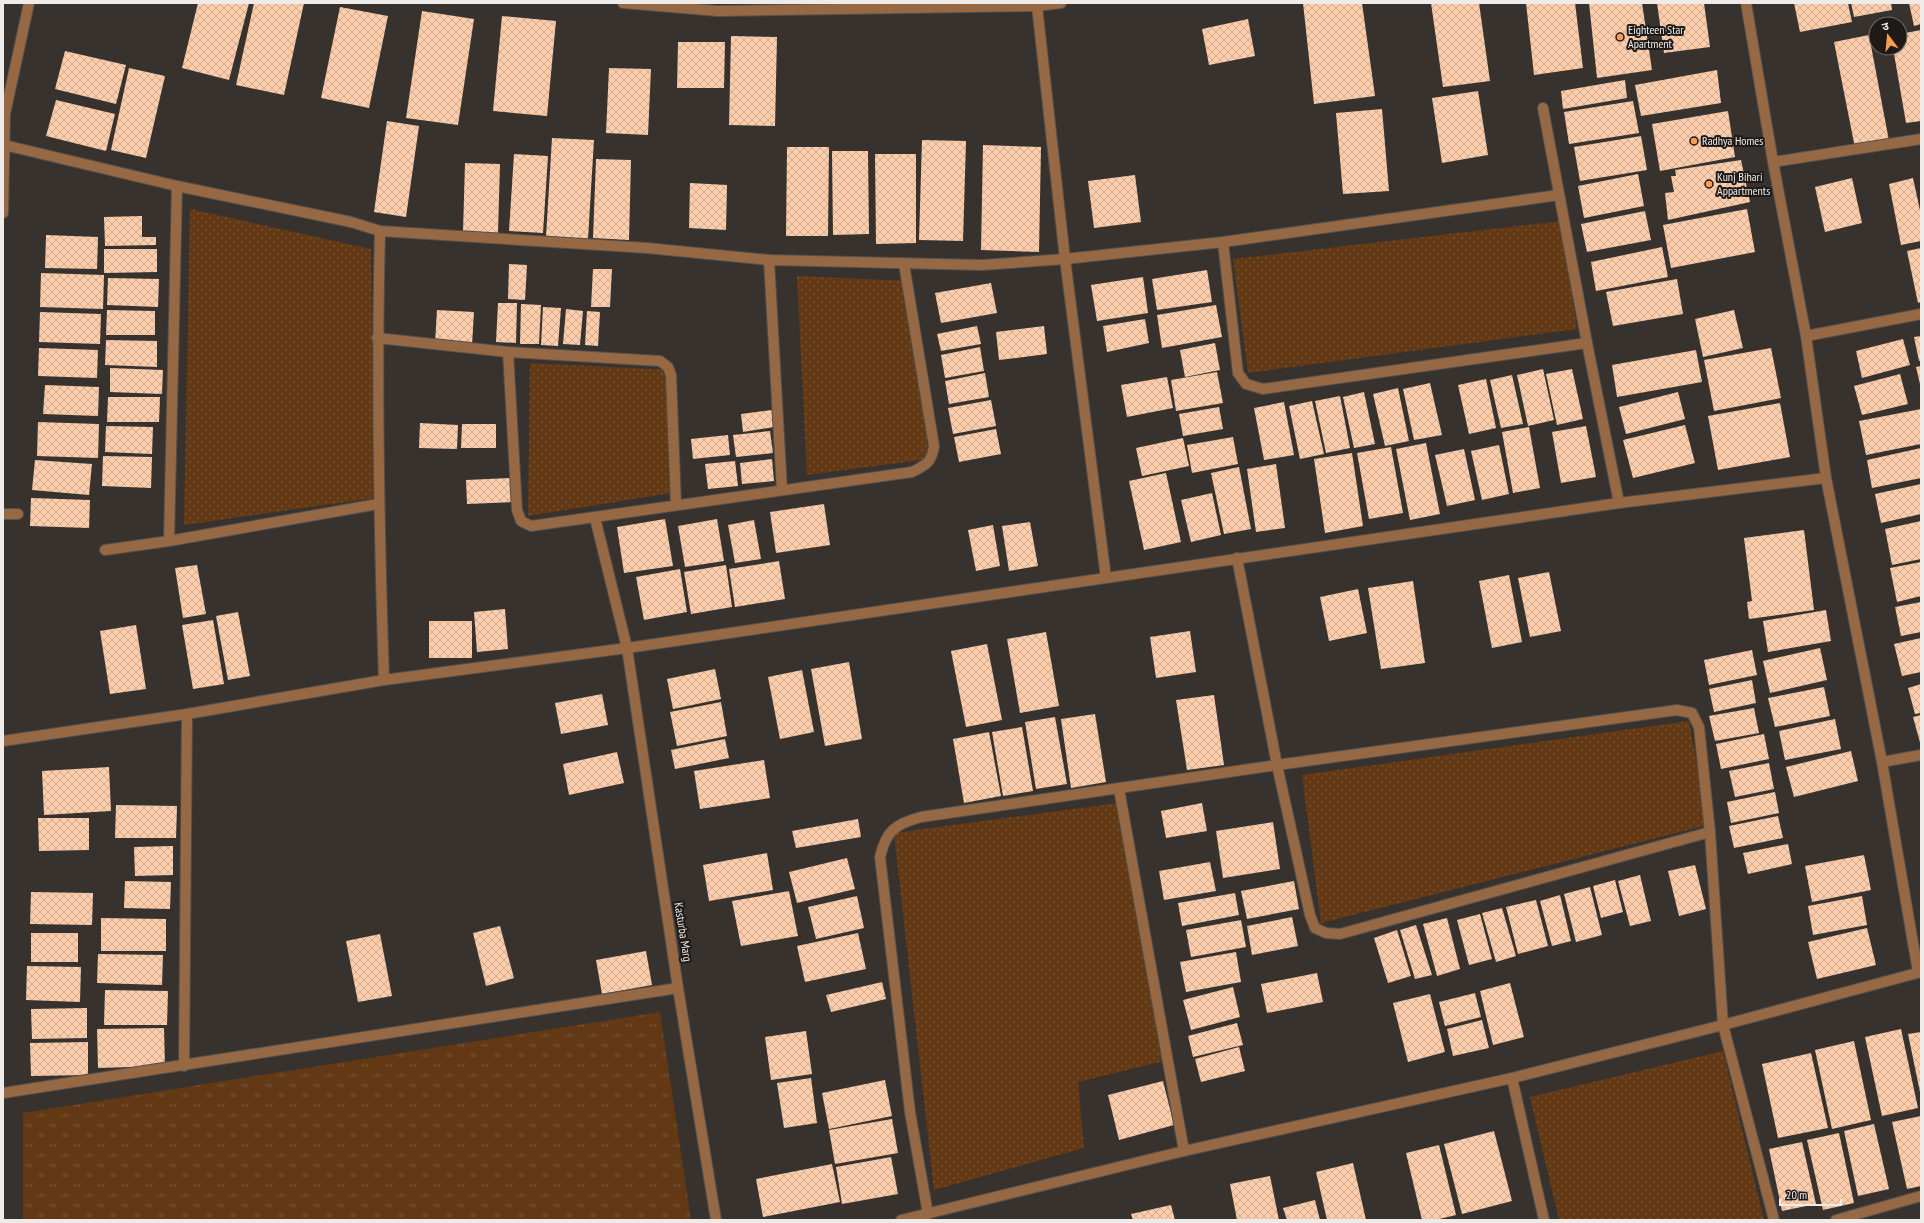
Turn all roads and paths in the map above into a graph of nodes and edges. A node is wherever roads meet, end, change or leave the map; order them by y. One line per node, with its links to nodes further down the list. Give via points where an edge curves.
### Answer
1 (29, 3): 8 (street, via 4,114)
2 (624, 3): 5 (street, via 718,11)
3 (1061, 3): 5 (street)
4 (1746, 3): 9 (street)
5 (1038, 6): 15 (street)
6 (1543, 108): 11 (street)
7 (1921, 139): 9 (street)
8 (4, 145): 10 (street); 12 (street)
9 (1773, 162): 19 (street)
10 (177, 186): 13 (street); 31 (street)
11 (1559, 195): 14 (street); 21 (street)
12 (3, 213)
13 (380, 230): 16 (street, via 647,248); 20 (street)
14 (1223, 242): 15 (street); 21 (street, via 1238,373 1246,384 1263,389)
15 (1065, 259): 17 (street, via 982,265); 34 (street)
16 (769, 260): 17 (street); 24 (street)
17 (904, 264): 24 (street, via 934,446 933,456 925,466 912,472)
18 (1921, 314): 19 (street)
19 (1806, 336): 23 (street)
20 (377, 338): 22 (street); 26 (street)
21 (1587, 343): 25 (street)
22 (508, 352): 27 (street, via 645,359 660,361 668,367 671,375); 30 (street, via 517,510 521,521 531,526)
23 (1826, 478): 25 (street); 40 (street)
24 (782, 490): 27 (street)
25 (1619, 503): 33 (street)
26 (378, 504): 31 (street); 36 (street)
27 (676, 505): 30 (street)
28 (3, 514): 29 (street)
29 (18, 514)
30 (595, 518): 35 (street, Kasturba Marg)
31 (169, 541): 32 (street)
32 (105, 550)
33 (1237, 558): 34 (street); 41 (street)
34 (1106, 578): 35 (street)
35 (627, 648): 36 (street); 45 (street, Kasturba Marg)
36 (384, 680): 37 (street)
37 (187, 714): 38 (street); 47 (street)
38 (3, 741)
39 (1921, 755): 40 (street)
40 (1882, 762): 44 (street)
41 (1277, 765): 42 (street); 43 (street, via 1677,710 1692,713 1699,727); 43 (street, via 1310,916 1316,928 1326,932 1340,934)
42 (1119, 789): 50 (street); 52 (street, via 921,817 905,821 891,830 883,845 880,857 910,1112)
43 (1710, 832): 46 (street)
44 (1919, 972): 46 (street)
45 (678, 988): 47 (street); 53 (street, Kasturba Marg)
46 (1723, 1025): 48 (street); 56 (street)
47 (184, 1066): 49 (street)
48 (1512, 1078): 50 (street); 55 (street)
49 (3, 1093)
50 (1184, 1151): 52 (street)
51 (1921, 1196): 57 (street)
52 (928, 1214): 54 (street)
53 (716, 1220)
54 (901, 1220)
55 (1544, 1220)
56 (1774, 1220)
57 (1836, 1220)

